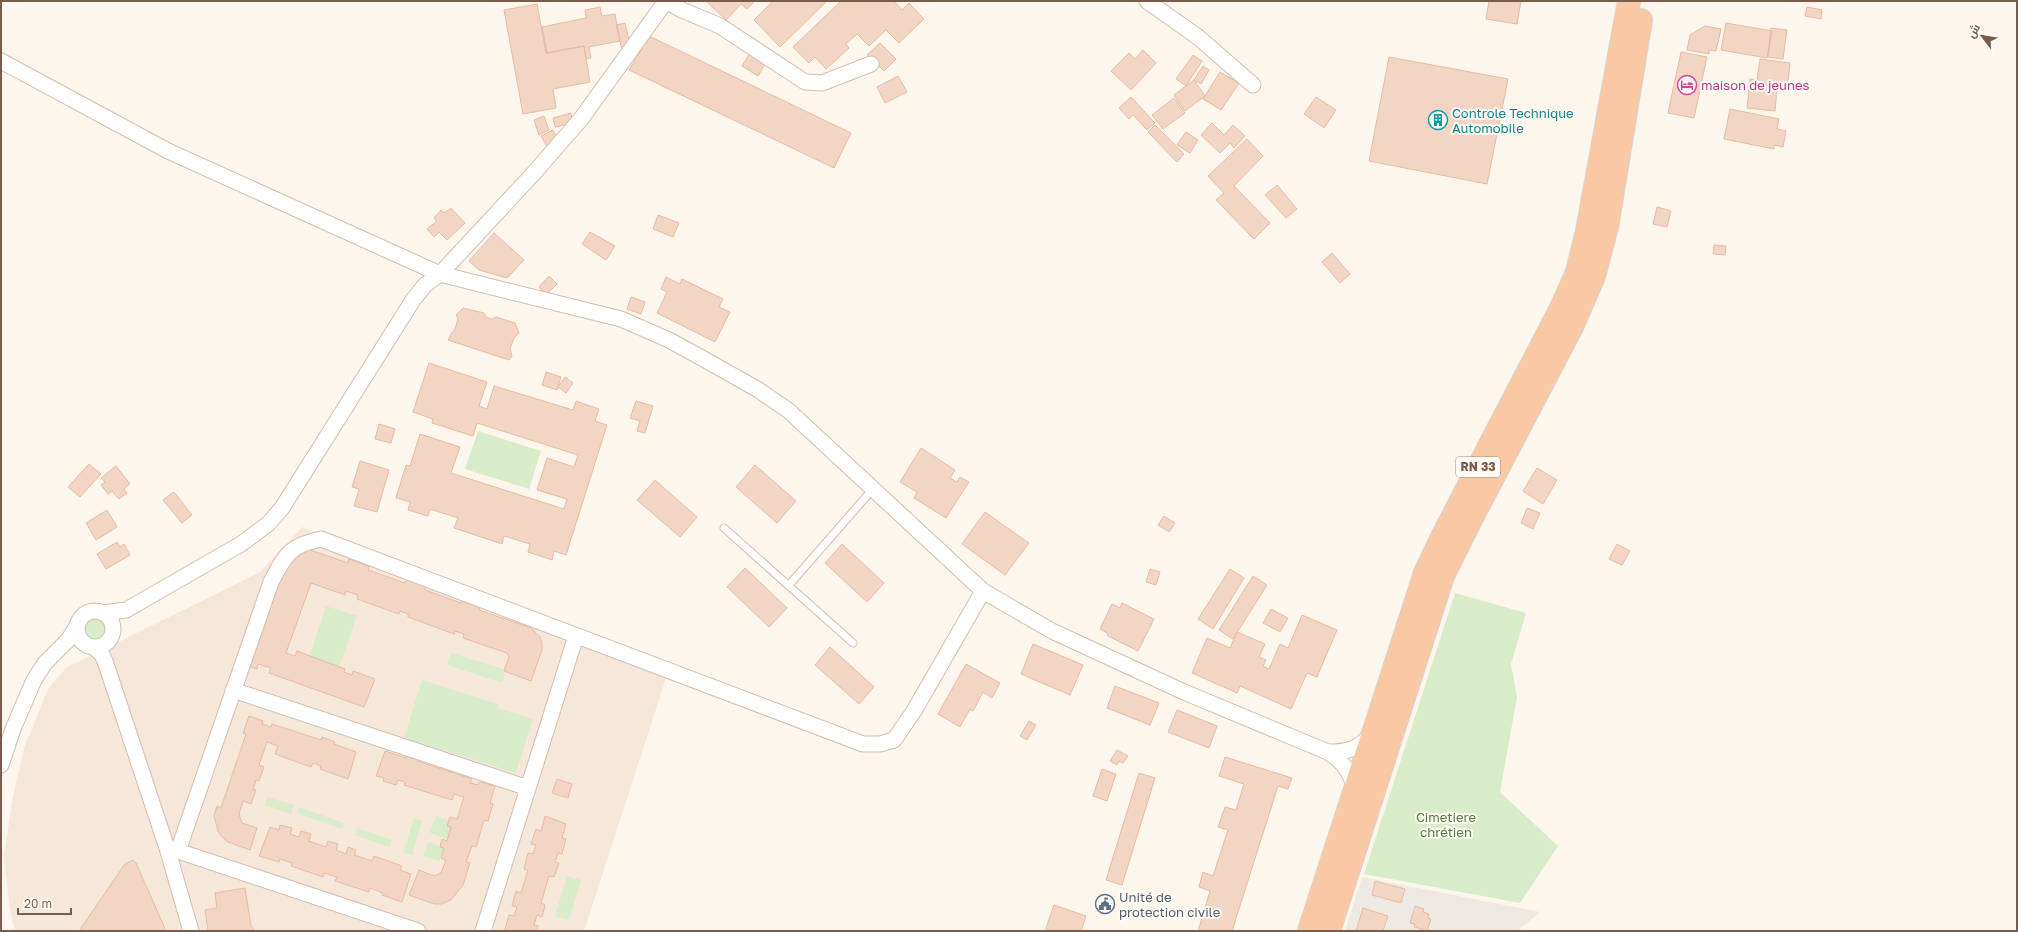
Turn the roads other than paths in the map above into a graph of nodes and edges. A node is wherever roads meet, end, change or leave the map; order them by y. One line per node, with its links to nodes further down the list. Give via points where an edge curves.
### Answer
1 (666, 1): 6 (street, via 720,26 805,82 822,83); 8 (street, via 581,119)
2 (1147, 1): 7 (street, via 1198,37)
3 (1629, 1): 23 (highway, RN 33, via 1587,231 1577,272 1425,573)
4 (1644, 1): 33 (highway, RN 33, via 1607,227 1594,276 1572,326 1443,576)
5 (1, 61): 8 (street, via 168,151)
6 (871, 64)
7 (1253, 85)
8 (440, 274): 9 (street, via 621,319 669,340 757,389 789,412); 13 (street, via 425,285 414,300 282,508 268,524 241,544)
9 (872, 490): 11 (lane); 12 (street)
10 (724, 528): 11 (lane)
11 (789, 585): 18 (lane)
12 (983, 591): 17 (street, via 905,726 894,740 880,744 863,744); 24 (street, via 1052,631 1184,692)
13 (126, 610): 14 (street); 16 (street)
14 (103, 613): 15 (street, via 91,612 84,615); 16 (street, via 111,622)
15 (77, 626): 19 (street, via 79,638); 20 (street)
16 (112, 633): 19 (street, via 106,643); 21 (street)
17 (576, 636): 22 (street, via 321,539 303,543 283,558 271,582); 27 (street)
18 (853, 643)
19 (90, 646): 20 (street); 21 (street, via 101,653)
20 (60, 648): 25 (street, via 45,663 34,680)
21 (105, 661): 28 (street)
22 (233, 690): 27 (street); 28 (street)
23 (1373, 732): 24 (street, via 1355,749); 26 (highway, RN 33)
24 (1328, 752): 26 (street, via 1340,760 1348,770)
25 (1, 765)
26 (1355, 787): 32 (highway, RN 33)
27 (528, 788): 31 (street)
28 (172, 850): 29 (street); 30 (street)
29 (191, 931)
30 (418, 931)
31 (483, 931)
32 (1309, 931)
33 (1329, 931)

